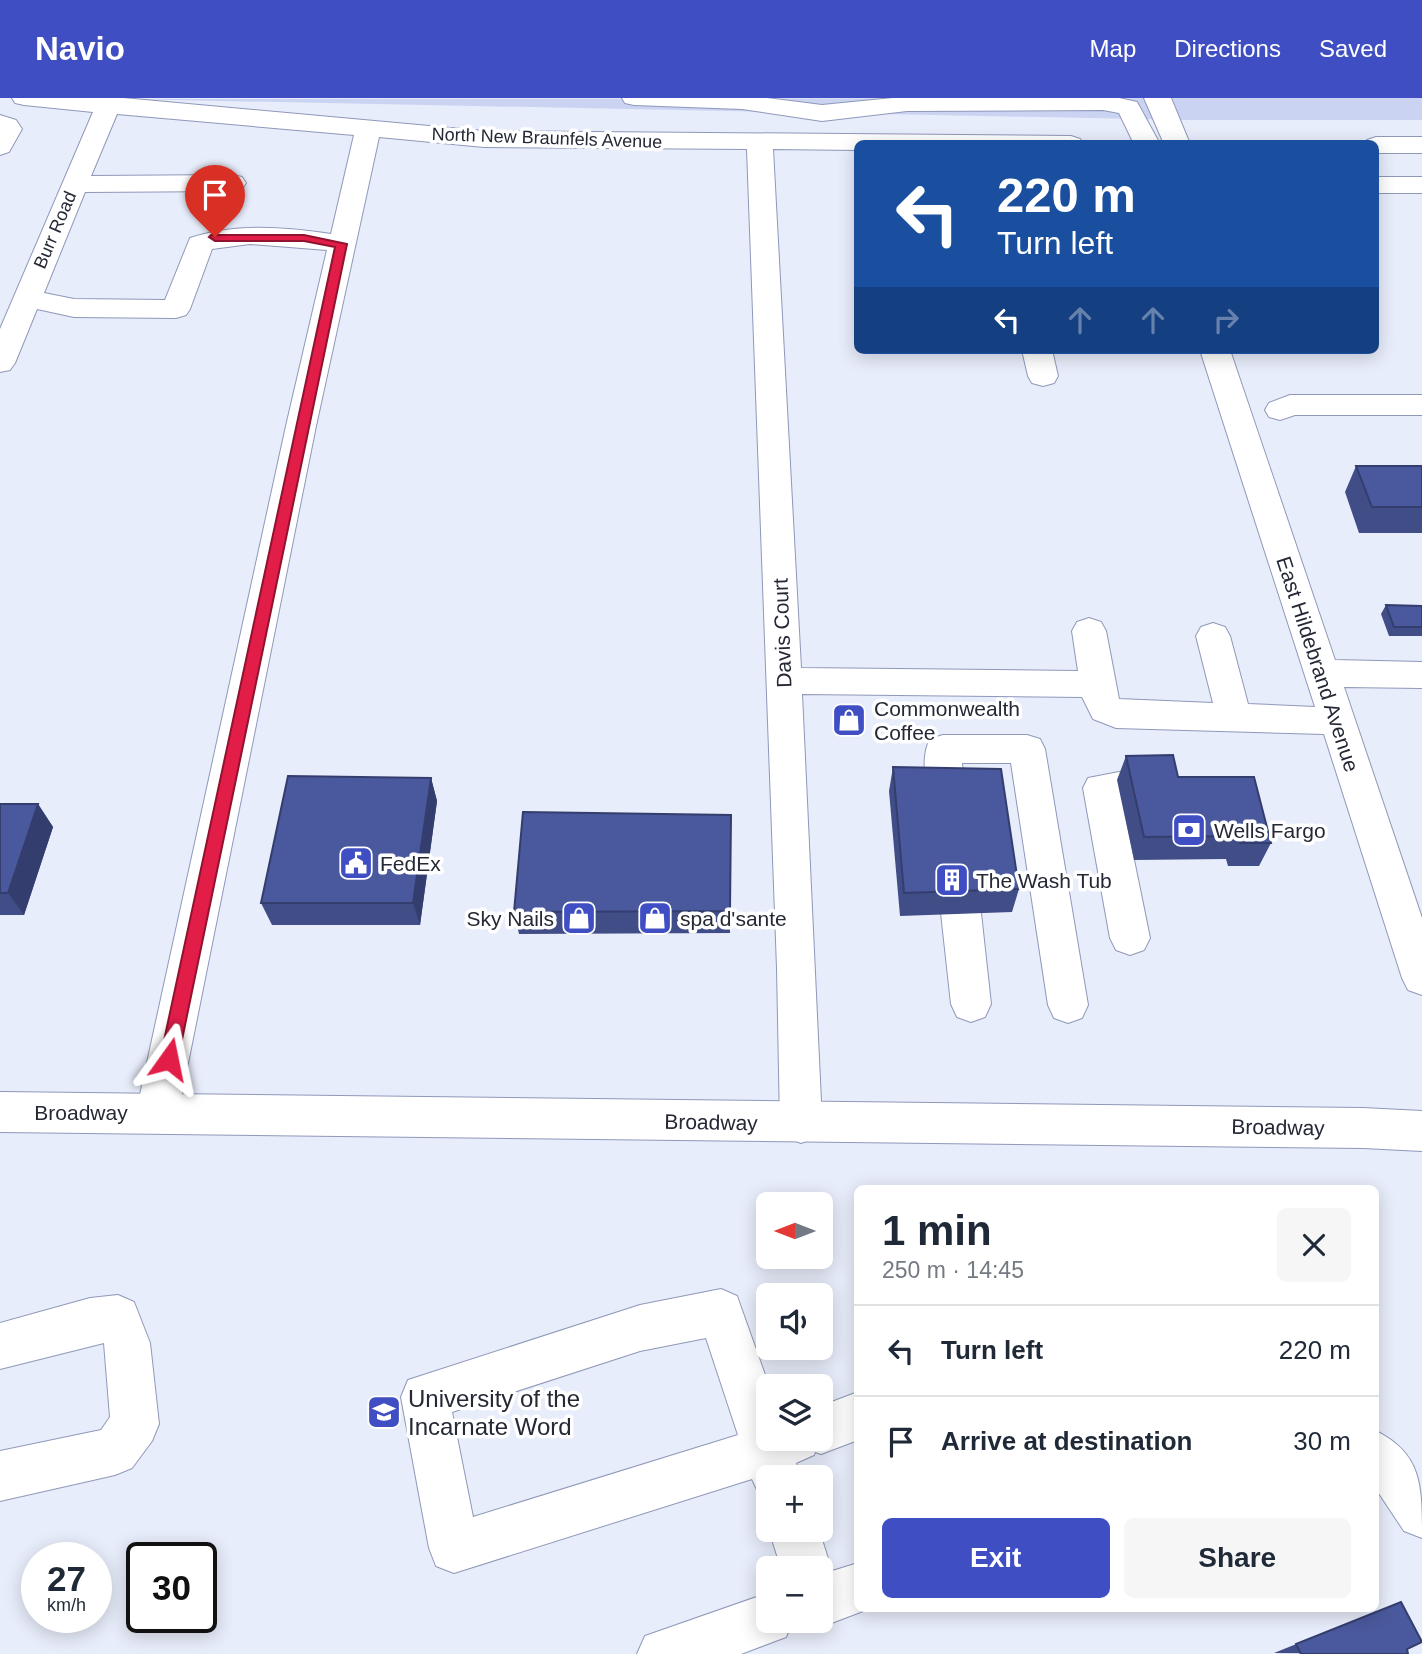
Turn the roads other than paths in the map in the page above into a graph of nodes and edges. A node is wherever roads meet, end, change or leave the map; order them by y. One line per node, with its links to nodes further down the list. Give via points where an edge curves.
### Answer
1 (24, 98): 5 (street, North New Braunfels Avenue)
2 (634, 98): 4 (street)
3 (1156, 98): 10 (street)
4 (754, 100): 6 (street, via 822,113 907,104)
5 (109, 102): 8 (street, North New Braunfels Avenue); 17 (street, Burr Road)
6 (1121, 102): 9 (street)
7 (0, 123): 15 (street, via 9,129)
8 (368, 131): 11 (street, North New Braunfels Avenue, via 534,141); 20 (street)
9 (1145, 140)
10 (1175, 140)
11 (761, 142): 12 (street, North New Braunfels Avenue); 30 (street, Davis Court)
12 (854, 143)
13 (1379, 145): 14 (street)
14 (1422, 145)
15 (0, 148)
16 (233, 183): 17 (street)
17 (75, 184): 21 (street, Burr Road)
18 (1379, 185): 19 (street)
19 (1422, 186)
20 (341, 244): 21 (street, via 304,238 215,237 200,244 176,309 74,308); 42 (street)
21 (27, 298): 23 (street, Burr Road)
22 (1216, 354): 24 (street, East Hildebrand Avenue)
23 (0, 363)
24 (1233, 405): 25 (street, via 1280,410 1297,419 1334,419 1355,407); 28 (street, East Hildebrand Avenue)
25 (1422, 405)
26 (1089, 631): 31 (street)
27 (1213, 636): 32 (street)
28 (1321, 673): 29 (street); 33 (street, East Hildebrand Avenue)
29 (1422, 675)
30 (784, 681): 31 (street); 43 (street, Davis Court)
31 (1097, 684): 32 (street, via 1100,700 1116,714)
32 (1234, 718): 33 (street)
33 (1337, 721): 38 (street, East Hildebrand Avenue)
34 (1119, 787): 37 (street, via 1101,788)
35 (946, 792): 40 (street, via 943,749 1027,749)
36 (961, 913): 39 (street)
37 (1130, 938)
38 (1422, 978)
39 (971, 1004)
40 (1068, 1005)
41 (0, 1112): 42 (street, Broadway)
42 (157, 1113): 43 (street, Broadway)
43 (801, 1123): 44 (street, Broadway)
44 (1422, 1131)
45 (0, 1346): 50 (street, via 90,1321 118,1318 127,1343 135,1424 115,1451)
46 (854, 1418): 47 (street)
47 (833, 1425)
48 (780, 1455): 48 (street, via 721,1312 640,1328 425,1397 454,1548)
49 (1379, 1456): 51 (street)
50 (0, 1476)
51 (1422, 1514)
52 (854, 1589): 53 (street)
53 (833, 1597)
54 (756, 1623): 55 (street)
55 (663, 1654)

